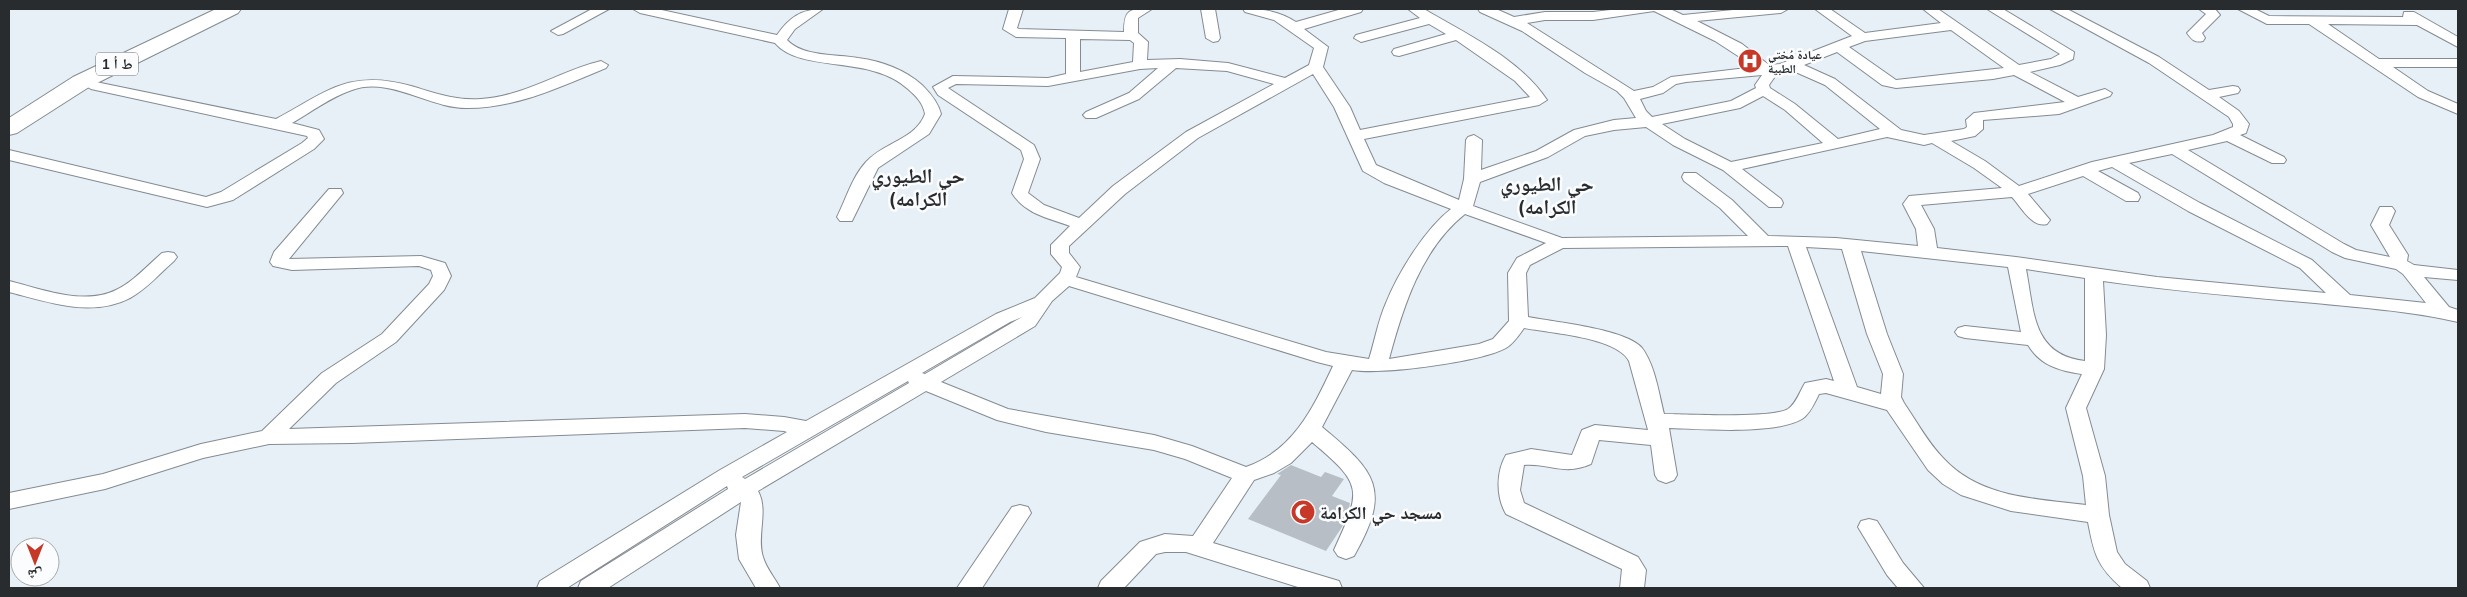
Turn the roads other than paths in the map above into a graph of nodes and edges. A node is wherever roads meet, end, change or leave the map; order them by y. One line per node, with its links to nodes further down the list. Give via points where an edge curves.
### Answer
1 (213, 9): 64 (highway, ط أ 1, via 96,66)
2 (231, 9): 50 (highway, ط أ 1)
3 (602, 9): 31 (street)
4 (640, 9): 39 (street)
5 (792, 9): 23 (street)
6 (1016, 9): 32 (street, via 1010,29 1016,33)
7 (1146, 9): 34 (street, via 1131,18 1130,32)
8 (1208, 9): 36 (street)
9 (1250, 9): 30 (street, via 1279,17)
10 (1356, 9): 30 (street)
11 (1415, 9): 24 (street)
12 (1485, 9): 27 (street)
13 (1649, 9): 27 (street)
14 (1660, 9): 25 (street)
15 (1781, 9): 25 (street)
16 (1822, 9): 35 (street)
17 (1930, 9): 29 (street)
18 (1994, 9): 52 (street, via 2069,54 2055,62)
19 (2057, 9): 59 (street, via 2154,60)
20 (2206, 9): 38 (street, via 2213,15 2194,33)
21 (2245, 9): 26 (street, via 2264,20)
22 (2397, 9): 28 (street)
23 (812, 11): 39 (street, via 790,26)
24 (1430, 19): 33 (street); 37 (street)
25 (1681, 19): 51 (street, via 1725,40)
26 (2313, 20): 28 (street); 44 (street)
27 (1515, 21): 60 (street)
28 (2419, 21): 40 (street)
29 (1954, 26): 35 (street); 52 (street)
30 (1295, 27): 49 (street, via 1321,46)
31 (558, 31)
32 (1073, 35): 34 (street); 53 (street)
33 (1458, 35): 42 (street); 69 (street, via 1520,79 1538,100)
34 (1133, 36): 48 (street, via 1141,42)
35 (1862, 37): 41 (street)
36 (1213, 38)
37 (1361, 38)
38 (2198, 38)
39 (780, 40): 89 (street, via 786,47 800,53 855,61 893,73 914,86 932,107 933,114 920,134 888,152 872,166)
40 (2458, 42)
41 (1836, 45): 47 (street); 52 (street, via 1887,82 1896,84 1982,77)
42 (1398, 52)
43 (1173, 63): 48 (street); 54 (street, via 1228,67); 63 (street, via 1134,96)
44 (2376, 63): 45 (street); 62 (street, via 2423,94)
45 (2458, 63)
46 (601, 65): 66 (street, via 521,95 482,104 458,104 377,82 357,83)
47 (1792, 65): 51 (street); 68 (street, via 1830,82)
48 (1140, 66): 53 (street)
49 (1316, 67): 54 (street); 69 (street)
50 (108, 69): 55 (street); 67 (highway, ط أ 1, via 56,97)
51 (1767, 69): 56 (street, via 1769,78 1762,85); 60 (street, via 1686,78 1668,82 1658,90)
52 (2016, 70): 61 (street)
53 (1073, 77): 91 (street, via 1035,82 953,80 940,89 1028,148 1032,159 1021,186 1022,200)
54 (1286, 83): 91 (street, via 1192,135 1119,190)
55 (91, 85): 66 (street); 71 (street)
56 (1764, 90): 65 (street, via 1736,105); 74 (street)
57 (2234, 90): 59 (street)
58 (2105, 93): 61 (street)
59 (2206, 95): 70 (street, via 2234,114 2241,124 2240,130)
60 (1631, 96): 65 (street, via 1639,113)
61 (2078, 103): 72 (street, via 2059,109 1979,116 1974,120 1976,127 1973,131)
62 (2458, 109)
63 (1091, 115)
64 (9, 118)
65 (1649, 122): 79 (street, via 1679,142); 82 (street, via 1614,125 1580,133 1542,154)
66 (278, 124): 76 (street, via 313,133 316,139 228,196 214,201 202,201)
67 (9, 128)
68 (1894, 132): 72 (street, via 1916,140); 74 (street)
69 (1356, 136): 87 (street, via 1369,168)
70 (2229, 136): 75 (street); 77 (street)
71 (9, 137)
72 (1936, 139): 83 (street)
73 (1474, 140): 82 (street)
74 (1835, 145): 79 (street)
75 (2174, 149): 78 (street); 99 (street, via 2338,248)
76 (9, 155)
77 (2278, 160)
78 (2114, 161): 80 (street); 104 (street, via 2194,207 2306,264)
79 (1729, 167): 86 (street)
80 (2084, 170): 83 (street); 85 (street)
81 (1690, 176): 93 (street, via 1732,210)
82 (1472, 179): 87 (street)
83 (2018, 192): 90 (street); 96 (street, via 1915,200 1912,204 1925,229)
84 (335, 193): 120 (street, via 280,256 279,262 292,265 421,261 435,264 442,276 437,286 389,338 329,378)
85 (2132, 197)
86 (1775, 203)
87 (1463, 208): 94 (street); 111 (street, via 1442,224 1411,272 1395,303)
88 (2386, 211): 99 (street, via 2380,225)
89 (846, 218)
90 (2041, 220)
91 (1082, 225): 102 (street, via 1059,250 1071,267)
92 (1795, 241): 93 (street); 95 (street); 115 (street)
93 (1764, 242): 94 (street)
94 (1560, 244): 107 (street, via 1523,262 1520,267 1516,282)
95 (1850, 245): 96 (street); 116 (street, via 1877,334 1893,374 1891,391)
96 (1928, 252): 98 (street)
97 (168, 257): 103 (street, via 128,291 100,302)
98 (2016, 262): 100 (street); 109 (street)
99 (2403, 267): 101 (street); 106 (street)
100 (2094, 274): 104 (street); 112 (street)
101 (2458, 275)
102 (1065, 279): 105 (street); 110 (street)
103 (9, 287)
104 (2344, 300): 106 (street)
105 (1042, 302): 113 (street, via 1003,318); 114 (street, via 1028,322)
106 (2450, 313)
107 (1519, 321): 111 (street, via 1500,343 1483,350); 119 (street, via 1615,339 1634,351)
108 (1965, 332): 109 (street)
109 (2032, 339): 112 (street, via 2040,352 2060,364)
110 (1345, 363): 111 (street); 118 (street)
111 (1377, 366)
112 (2094, 369): 126 (street, via 2076,408 2094,476)
113 (905, 373): 114 (street); 117 (street)
114 (925, 382): 121 (street, via 1002,414 1055,428 1176,448); 123 (street)
115 (1848, 391): 116 (street); 119 (street, via 1826,386 1812,388 1795,414 1788,417)
116 (1894, 405): 126 (street, via 1936,466 1958,486 1997,500)
117 (808, 429): 120 (street, via 745,421); 123 (street)
118 (1312, 430): 121 (street, via 1282,458); 129 (street, via 1351,463 1366,488 1361,519)
119 (1659, 430): 122 (street); 136 (street, via 1595,432 1590,435 1583,459 1570,464 1525,456 1514,460 1509,490 1514,508 1630,563 1634,570)
120 (270, 437): 124 (street, via 201,451 105,481)
121 (1246, 475): 128 (street)
122 (1666, 475)
123 (735, 483): 130 (street); 131 (street); 132 (street, via 752,503 748,536 751,559)
124 (9, 500)
125 (1020, 512): 133 (street)
126 (2098, 515): 138 (street, via 2106,554 2117,570)
127 (1869, 527): 137 (street, via 1895,569)
128 (1199, 546): 134 (street, via 1176,542 1154,545 1141,554); 135 (street)
129 (1346, 550)
130 (549, 588)
131 (590, 588)
132 (768, 588)
133 (969, 588)
134 (1110, 588)
135 (1330, 588)
136 (1632, 588)
137 (1912, 588)
138 (2138, 588)

